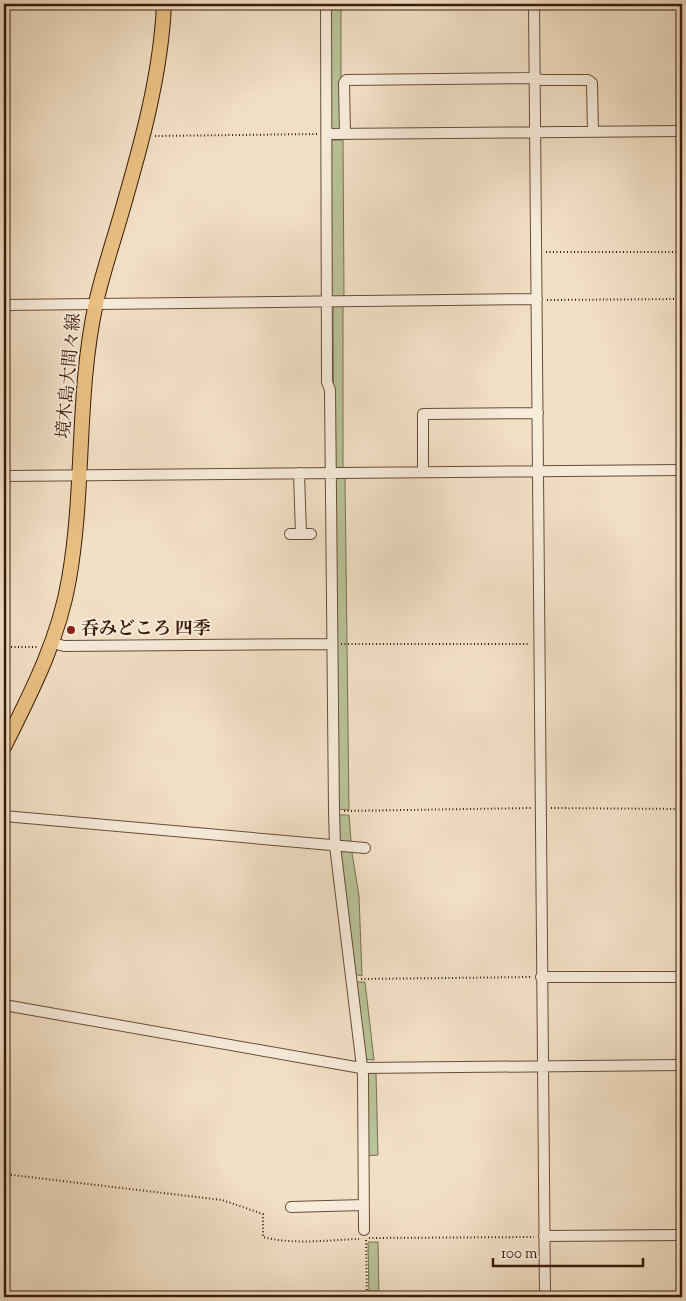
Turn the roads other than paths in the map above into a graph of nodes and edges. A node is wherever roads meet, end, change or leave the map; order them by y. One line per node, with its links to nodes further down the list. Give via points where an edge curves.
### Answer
1 (164, 4): 13 (main road, 境木島大間々線, via 158,61 143,133)
2 (326, 4): 8 (street)
3 (534, 4): 4 (street)
4 (535, 78): 6 (street, via 588,80 592,83); 7 (street); 9 (street, via 346,80)
5 (682, 131): 6 (street)
6 (593, 132): 7 (street)
7 (535, 133): 9 (street); 10 (street)
8 (328, 134): 9 (street); 11 (street)
9 (344, 134)
10 (537, 299): 11 (street, via 344,299); 14 (street)
11 (328, 302): 13 (street); 19 (street)
12 (4, 304): 13 (street)
13 (95, 304): 20 (main road, 境木島大間々線)
14 (538, 413): 16 (street); 17 (street, via 423,414)
15 (682, 470): 16 (street)
16 (538, 471): 17 (street); 29 (street)
17 (423, 472): 19 (street)
18 (299, 473): 19 (street); 20 (street); 22 (street, via 306,534)
19 (330, 473): 23 (street)
20 (80, 475): 21 (street); 24 (main road, 境木島大間々線, via 70,579)
21 (4, 476)
22 (290, 534)
23 (332, 644): 24 (street); 27 (street)
24 (51, 647): 25 (main road, 境木島大間々線)
25 (4, 747)
26 (4, 816): 27 (street)
27 (335, 846): 28 (street); 34 (street)
28 (365, 848)
29 (541, 977): 30 (street); 33 (street)
30 (682, 977)
31 (4, 1005): 34 (street)
32 (682, 1065): 33 (street)
33 (543, 1066): 34 (street); 39 (street)
34 (362, 1068): 35 (street)
35 (364, 1205): 36 (street); 37 (street)
36 (291, 1207)
37 (365, 1234)
38 (682, 1234): 39 (street)
39 (544, 1236): 40 (street)
40 (545, 1297)

